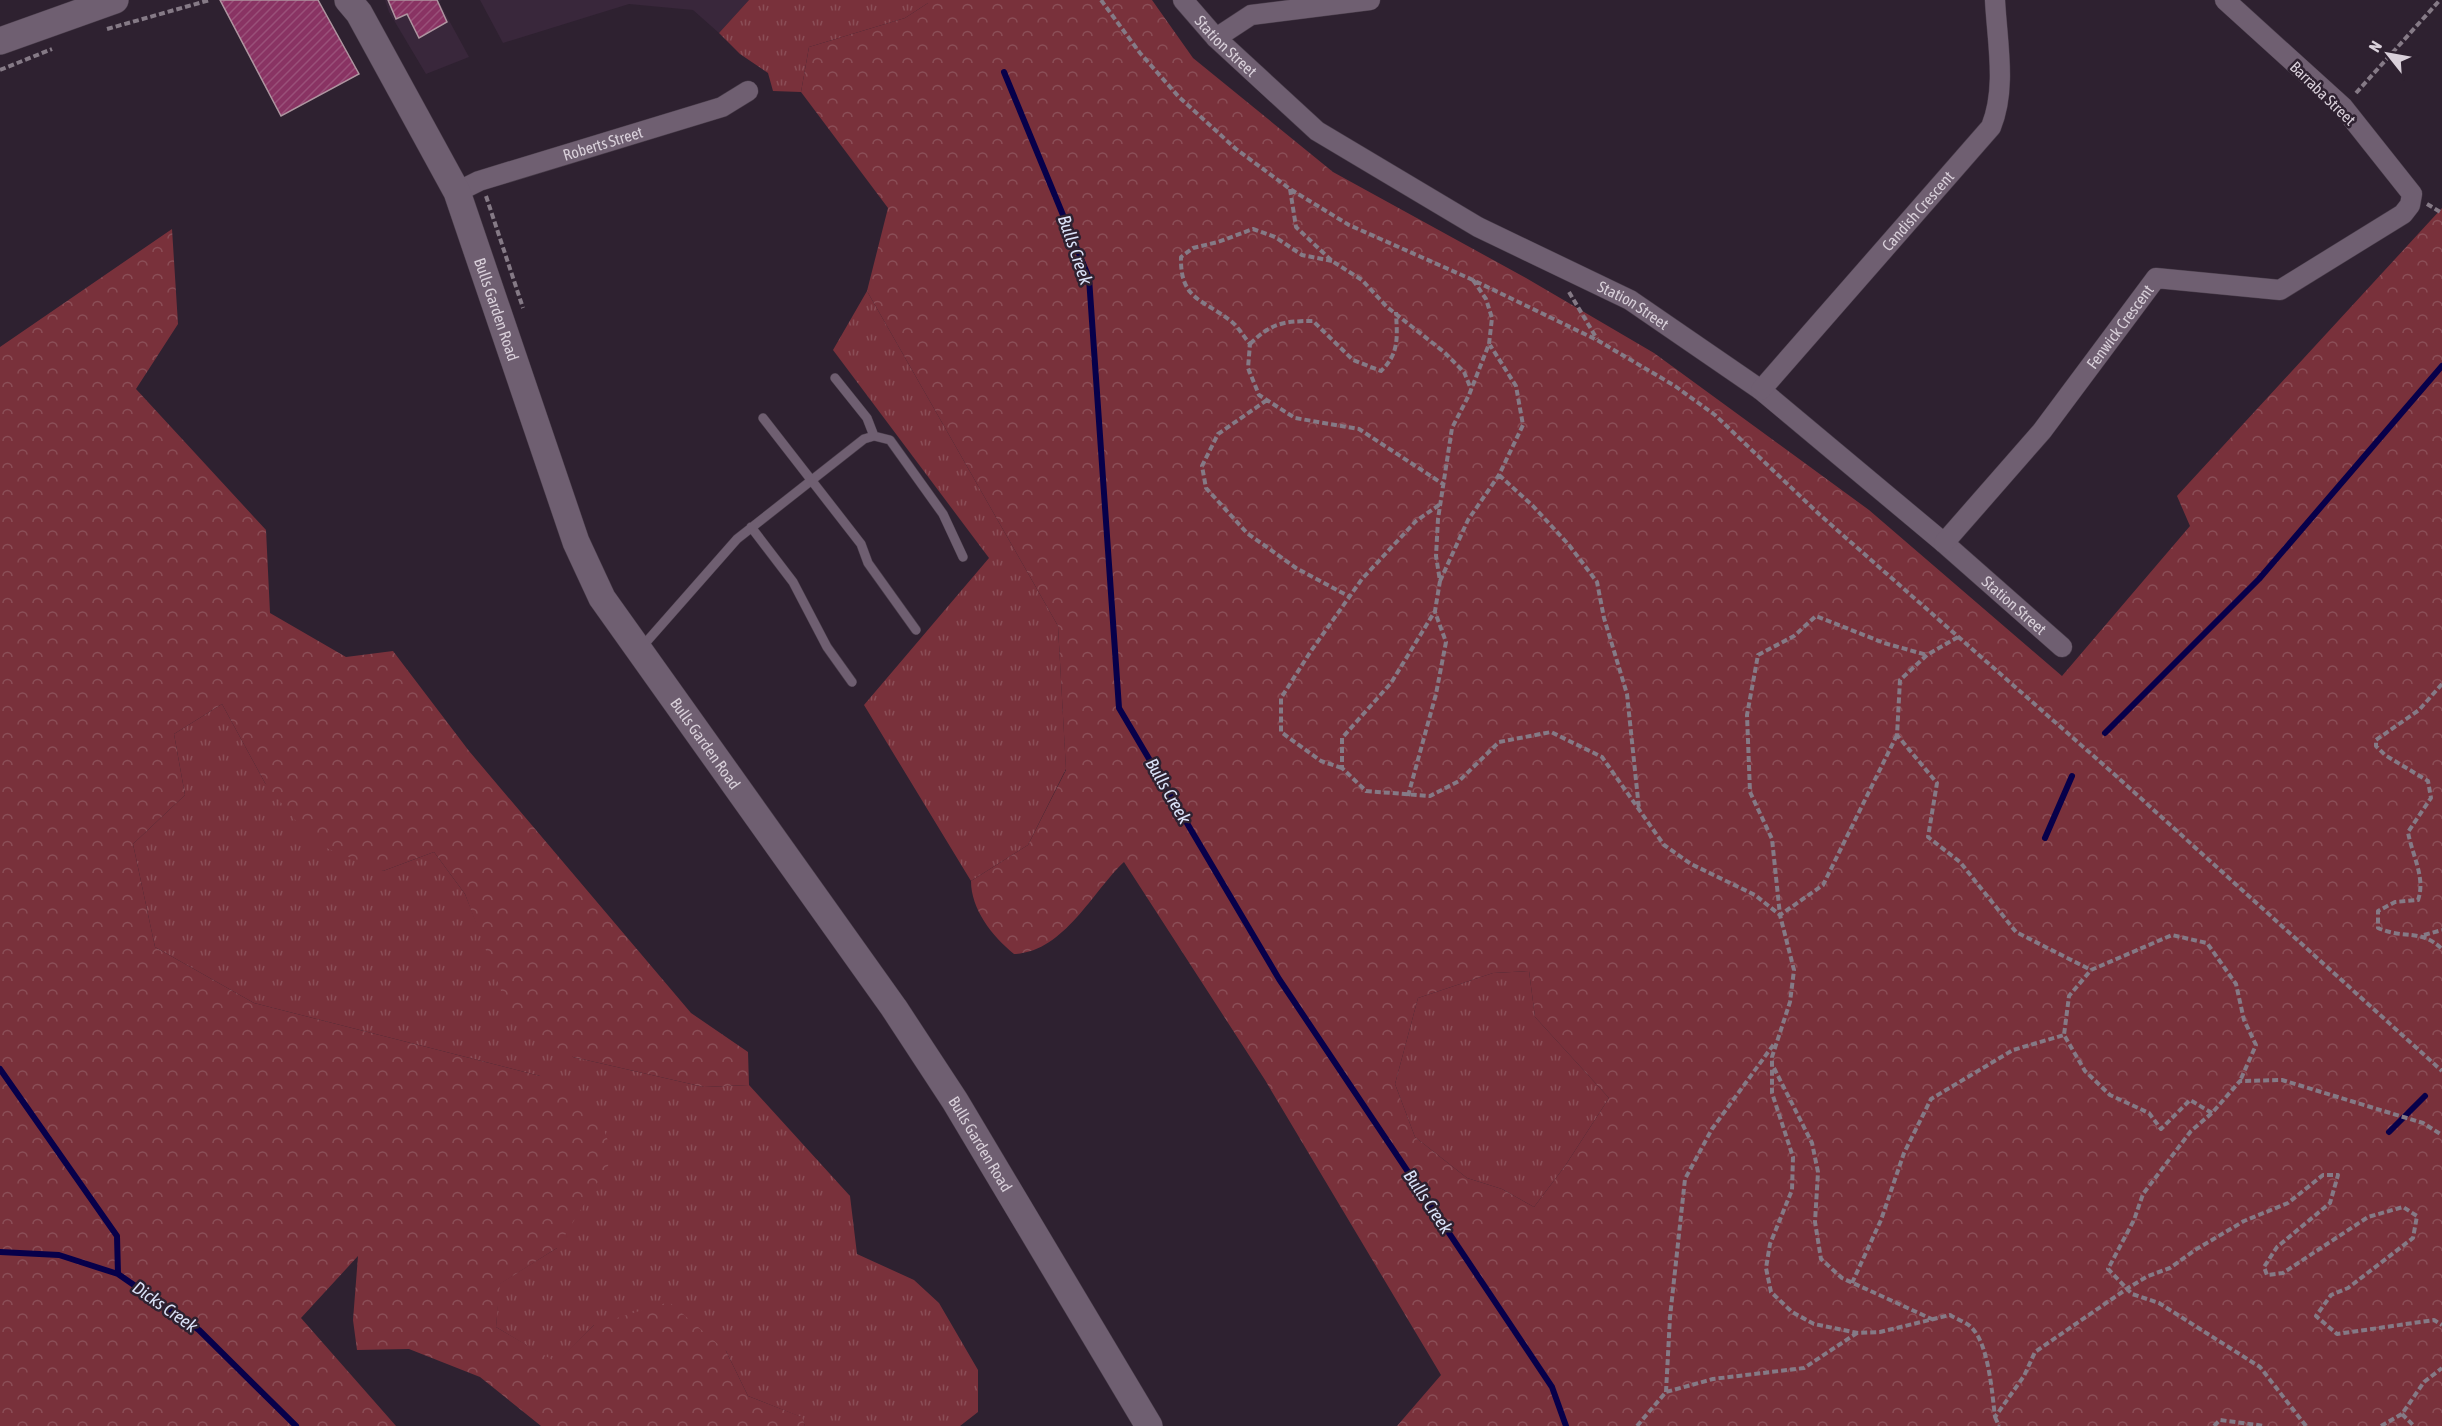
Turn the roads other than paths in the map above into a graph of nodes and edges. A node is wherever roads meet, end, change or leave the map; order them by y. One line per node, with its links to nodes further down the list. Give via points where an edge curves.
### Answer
1 (115, 0): 8 (main road)
2 (1183, 0): 7 (street, Station Street)
3 (1370, 0): 7 (street, via 1251,15)
4 (1995, 0): 13 (street, Candish Crescent, via 2000,87 1991,127)
5 (2225, 0): 11 (street, Barraba Street, via 2343,107)
6 (354, 4): 10 (main road, Bulls Garden Road)
7 (1216, 38): 13 (street, Station Street, via 1317,131 1478,227 1630,300)
8 (0, 41)
9 (748, 91): 10 (street, Roberts Street, via 722,107 479,181)
10 (457, 192): 22 (main road, Bulls Garden Road, via 576,542 602,598)
11 (2412, 194): 18 (street, Fenwick Crescent, via 2403,214 2280,290 2156,278 2042,431)
12 (835, 378): 15 (lane, via 867,418)
13 (1761, 390): 18 (street, Station Street)
14 (763, 418): 16 (lane)
15 (874, 436): 16 (lane, via 864,439); 19 (lane, via 890,440 927,490)
16 (812, 478): 17 (lane); 20 (lane, via 861,544 868,563)
17 (751, 527): 22 (lane, via 708,569); 23 (lane, via 793,582 827,647)
18 (1944, 543): 21 (street, Station Street)
19 (963, 557)
20 (916, 630)
21 (2062, 647)
22 (639, 650): 24 (main road, Bulls Garden Road, via 894,1008 949,1092)
23 (852, 682)
24 (1149, 1426)

